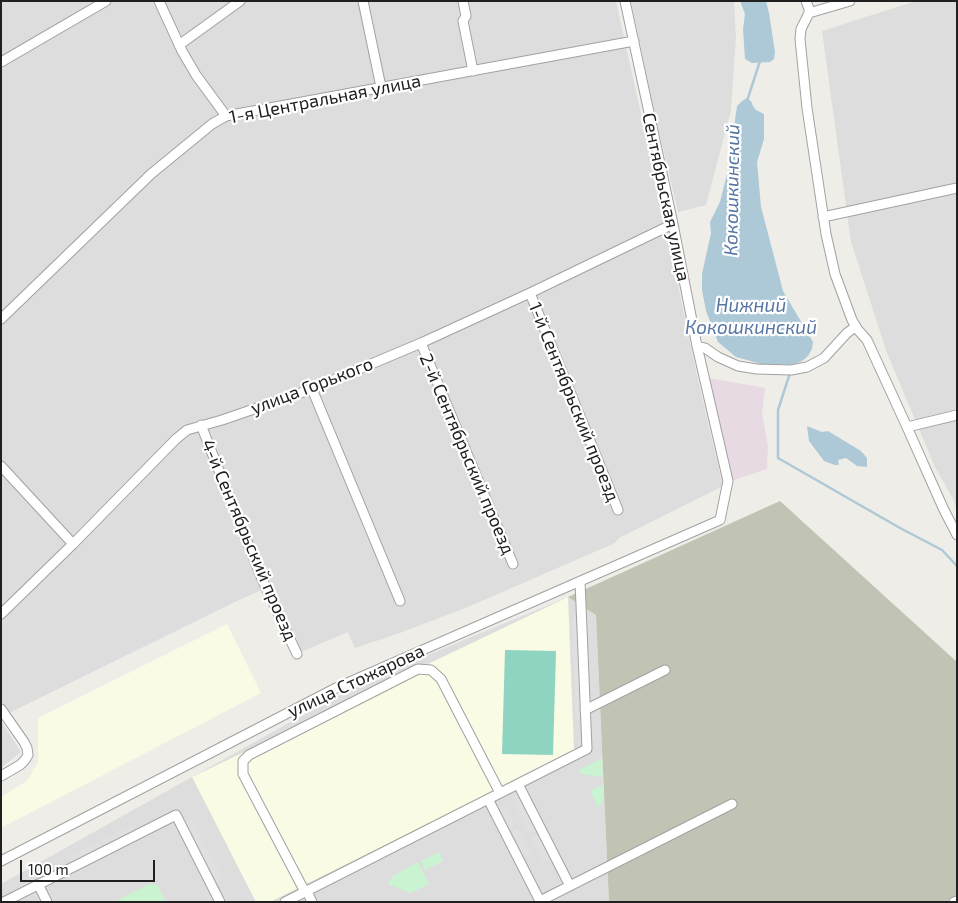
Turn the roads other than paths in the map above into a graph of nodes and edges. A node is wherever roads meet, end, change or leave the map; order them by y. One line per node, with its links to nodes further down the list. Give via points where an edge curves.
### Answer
1 (106, 1): 12 (street)
2 (159, 1): 11 (street)
3 (240, 1): 11 (street)
4 (363, 1): 14 (street)
5 (463, 1): 13 (street, via 466,16 463,21)
6 (625, 1): 10 (street, Сентябрьская улица)
7 (806, 1): 9 (street)
8 (850, 1): 9 (street)
9 (809, 13): 17 (street, via 800,38)
10 (634, 41): 13 (street, 1-я Центральная улица); 18 (street, Сентябрьская улица)
11 (179, 45): 15 (street)
12 (1, 62)
13 (473, 71): 14 (street, 1-я Центральная улица)
14 (381, 88): 15 (street, 1-я Центральная улица)
15 (226, 116): 20 (street, 1-я Центральная улица, via 151,174)
16 (957, 188): 17 (street)
17 (823, 217): 21 (street, via 835,274)
18 (673, 224): 19 (street, улица Горького); 23 (street, Сентябрьская улица)
19 (530, 294): 22 (street, улица Горького); 29 (street, 1-й Сентябрьский проезд)
20 (1, 319)
21 (855, 326): 23 (street, via 824,358 792,370 738,366); 27 (street, via 867,340)
22 (421, 343): 24 (street, улица Горького); 33 (street, 2-й Сентябрьский проезд)
23 (697, 346): 30 (street, Сентябрьская улица, via 728,480)
24 (312, 389): 26 (street, улица Горького); 35 (street)
25 (957, 415): 27 (street)
26 (201, 425): 32 (street, улица Горького, via 176,439); 37 (street, 4-й Сентябрьский проезд, via 262,579)
27 (907, 427): 31 (street)
28 (1, 466): 32 (street)
29 (618, 510)
30 (720, 520): 34 (street, улица Стожарова)
31 (957, 535)
32 (73, 544): 36 (street, улица Горького)
33 (513, 564)
34 (580, 581): 40 (street); 46 (street, улица Стожарова, via 338,687)
35 (400, 600)
36 (1, 614)
37 (297, 654)
38 (665, 670): 40 (street)
39 (1, 709): 41 (street, via 24,742 28,754 20,765)
40 (585, 710): 42 (street, via 587,749)
41 (1, 776)
42 (518, 784): 43 (street); 48 (street)
43 (500, 793): 44 (street); 49 (street, via 441,679 431,670 418,669 249,755 243,761 243,774)
44 (488, 799): 49 (street); 51 (street)
45 (732, 804): 48 (street)
46 (1, 861)
47 (38, 884): 50 (street); 52 (street); 53 (street, via 176,815)
48 (570, 886): 51 (street)
49 (306, 891): 54 (street); 55 (street)
50 (9, 900)
51 (539, 901)
52 (47, 902)
53 (220, 902)
54 (285, 902)
55 (312, 902)

